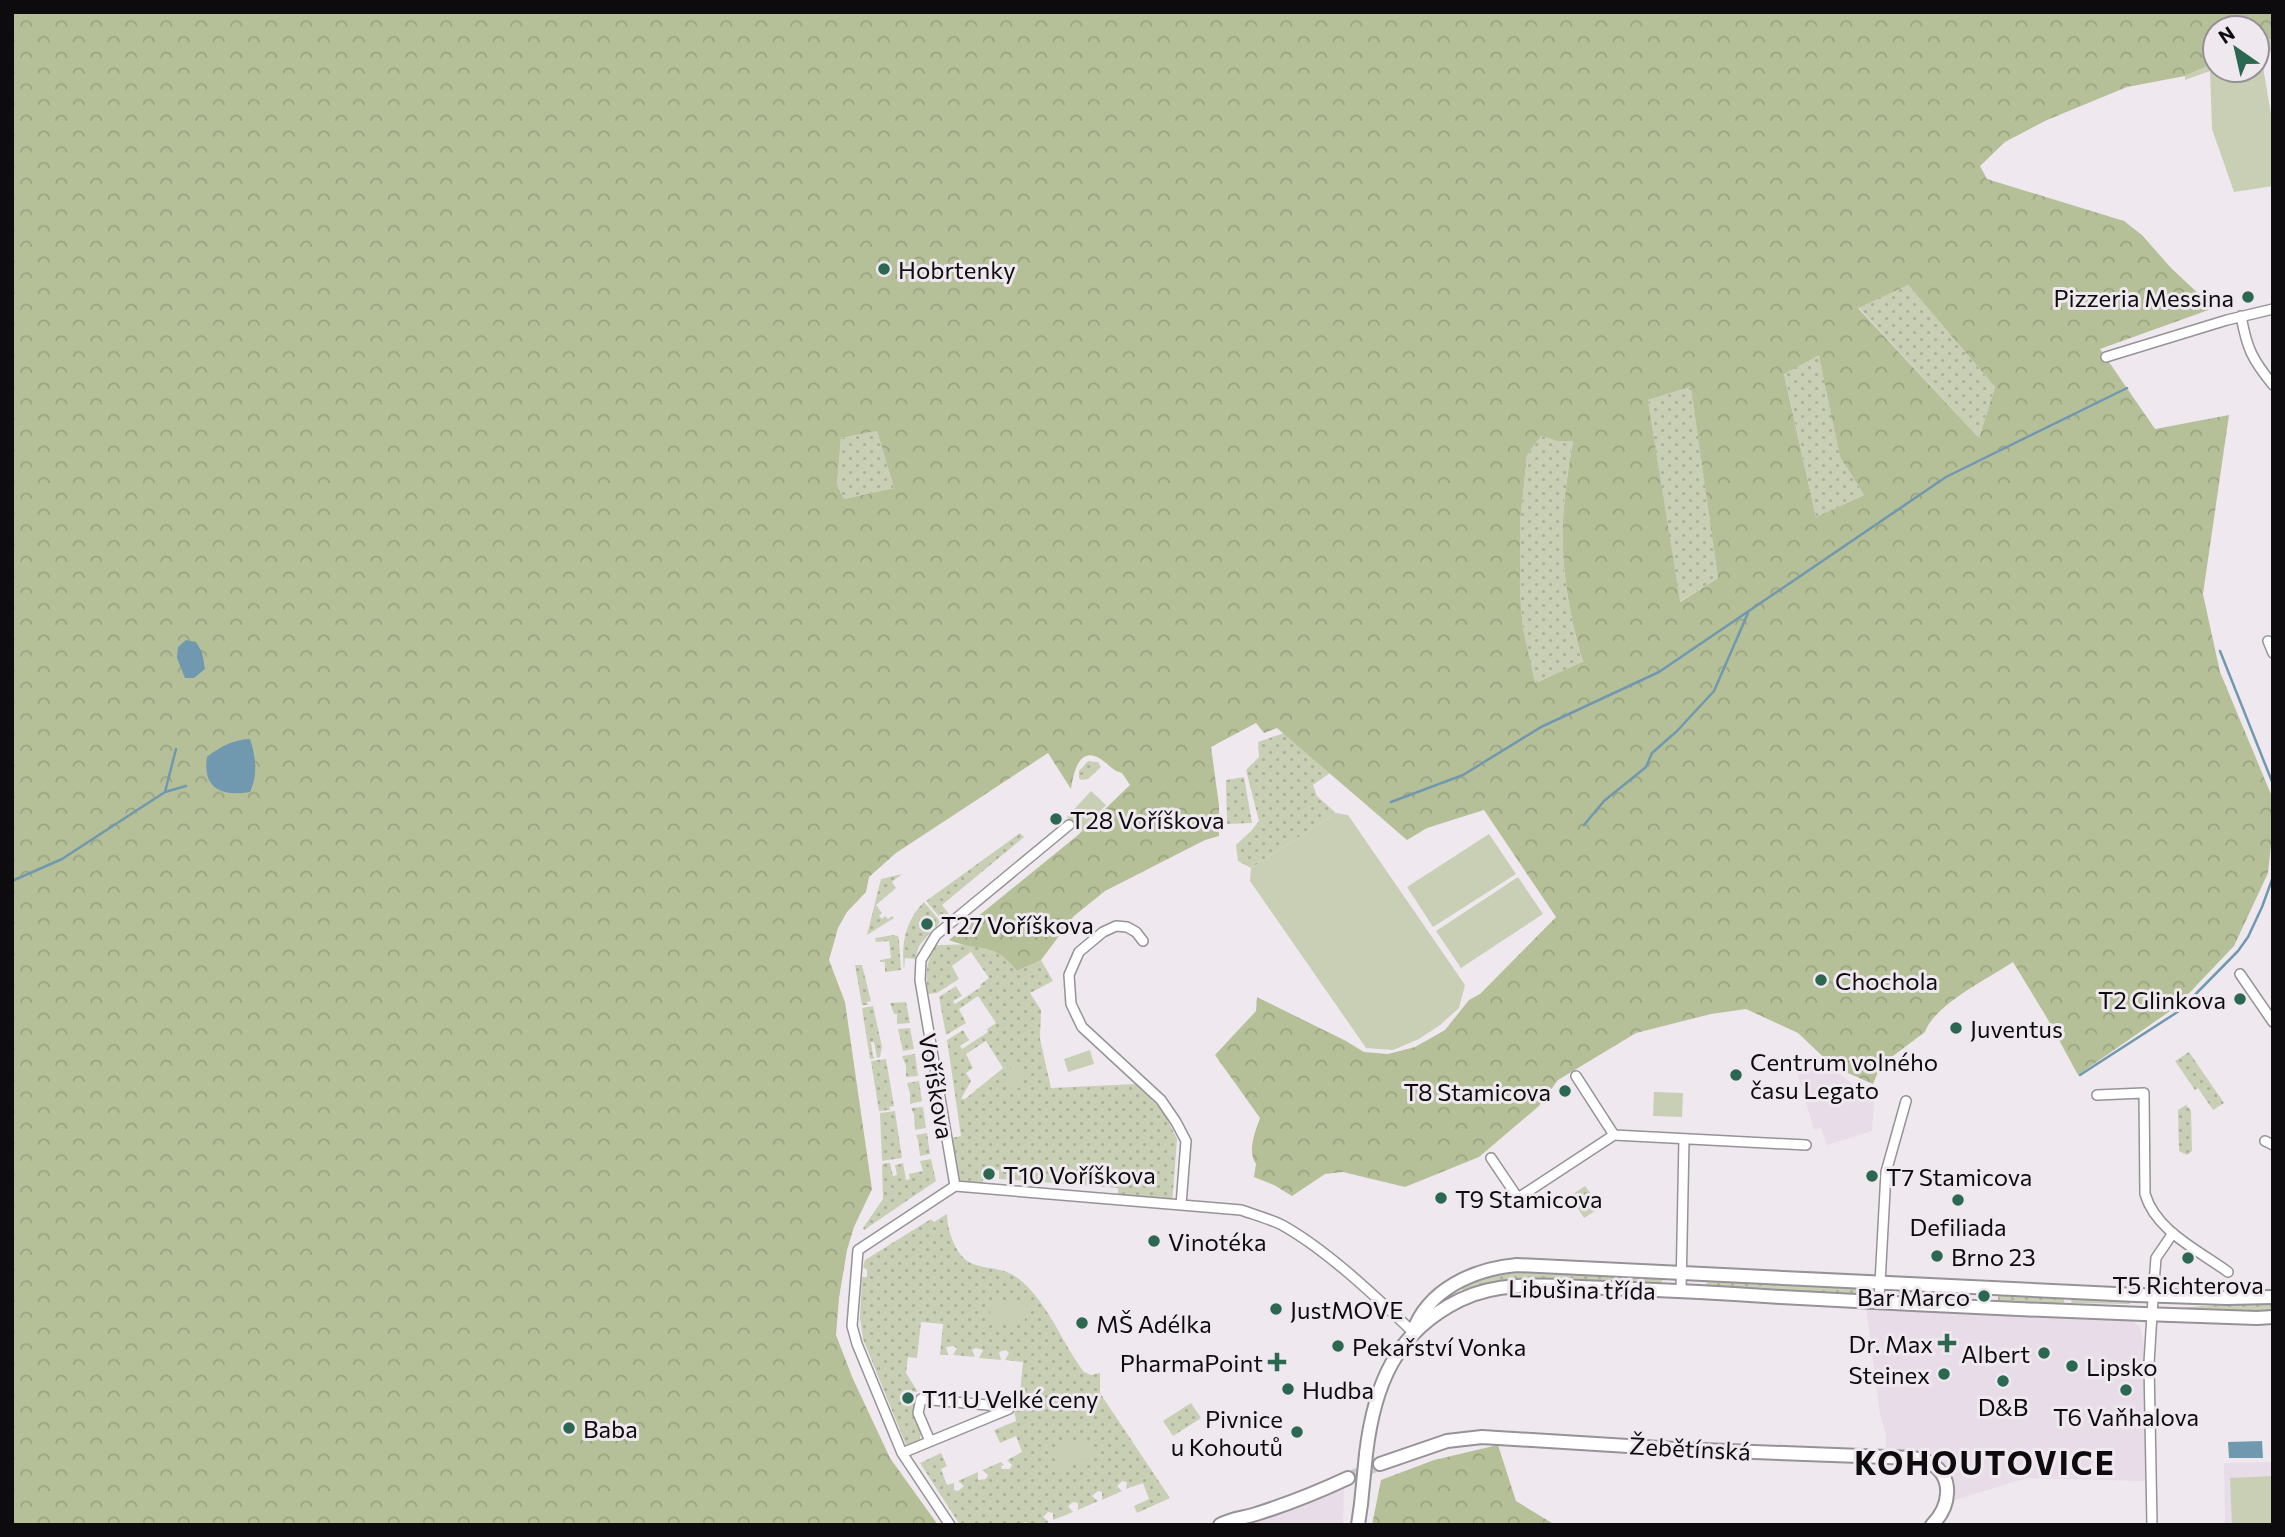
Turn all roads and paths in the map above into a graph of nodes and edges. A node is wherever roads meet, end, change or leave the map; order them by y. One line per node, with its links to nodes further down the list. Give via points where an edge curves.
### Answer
1 (2273, 309): 2 (street)
2 (2241, 316): 3 (street); 4 (street, via 2247,346)
3 (2106, 357)
4 (2273, 385)
5 (2268, 641): 6 (street)
6 (2273, 653)
7 (1069, 825): 18 (street, Voříškova, via 936,935 921,960 919,980)
8 (1143, 941): 19 (street, via 1127,927 1116,926 1079,952 1069,975 1071,1004 1082,1027 1161,1100 1186,1141)
9 (2240, 974): 10 (street)
10 (2273, 1021)
11 (1576, 1076): 14 (street)
12 (2097, 1095): 20 (street, via 2144,1093 2146,1194 2149,1207)
13 (1906, 1101): 23 (street, via 1886,1172)
14 (1615, 1135): 15 (street); 17 (street, via 1518,1198)
15 (1684, 1139): 16 (street); 22 (street)
16 (1806, 1145)
17 (1491, 1158)
18 (955, 1186): 19 (street); 32 (street, via 858,1250 852,1326)
19 (1181, 1205): 30 (street, via 1241,1210 1279,1224 1308,1240)
20 (2173, 1233): 21 (street); 25 (street, via 2156,1258)
21 (2228, 1272)
22 (1682, 1273): 23 (street, Libušina třída); 24 (street); 30 (street, Libušina třída, via 1502,1267 1466,1278 1433,1299)
23 (1880, 1282): 25 (street, Libušina třída); 27 (street)
24 (1681, 1291): 27 (street, Libušina třída); 30 (street, Libušina třída, via 1491,1289 1459,1301)
25 (2154, 1295): 26 (street, Libušina třída); 28 (street)
26 (2273, 1297)
27 (1880, 1302): 28 (street, Libušina třída)
28 (2152, 1315): 29 (street, Libušina třída); 41 (street, via 2148,1363)
29 (2273, 1317)
30 (1413, 1332): 39 (street, bridge, via 1392,1362 1371,1415)
31 (930, 1441): 31 (street, via 949,1434 1009,1409 921,1399 918,1413); 32 (street)
32 (902, 1453): 36 (street)
33 (1380, 1464): 40 (street, Žebětínská, via 1447,1441 1482,1437 1913,1458 1930,1463 1947,1485 1943,1512)
34 (1348, 1478): 35 (street)
35 (1250, 1517): 37 (street); 38 (street)
36 (950, 1525)
37 (1220, 1525)
38 (1237, 1525)
39 (1358, 1525)
40 (1932, 1525)
41 (2152, 1525)

